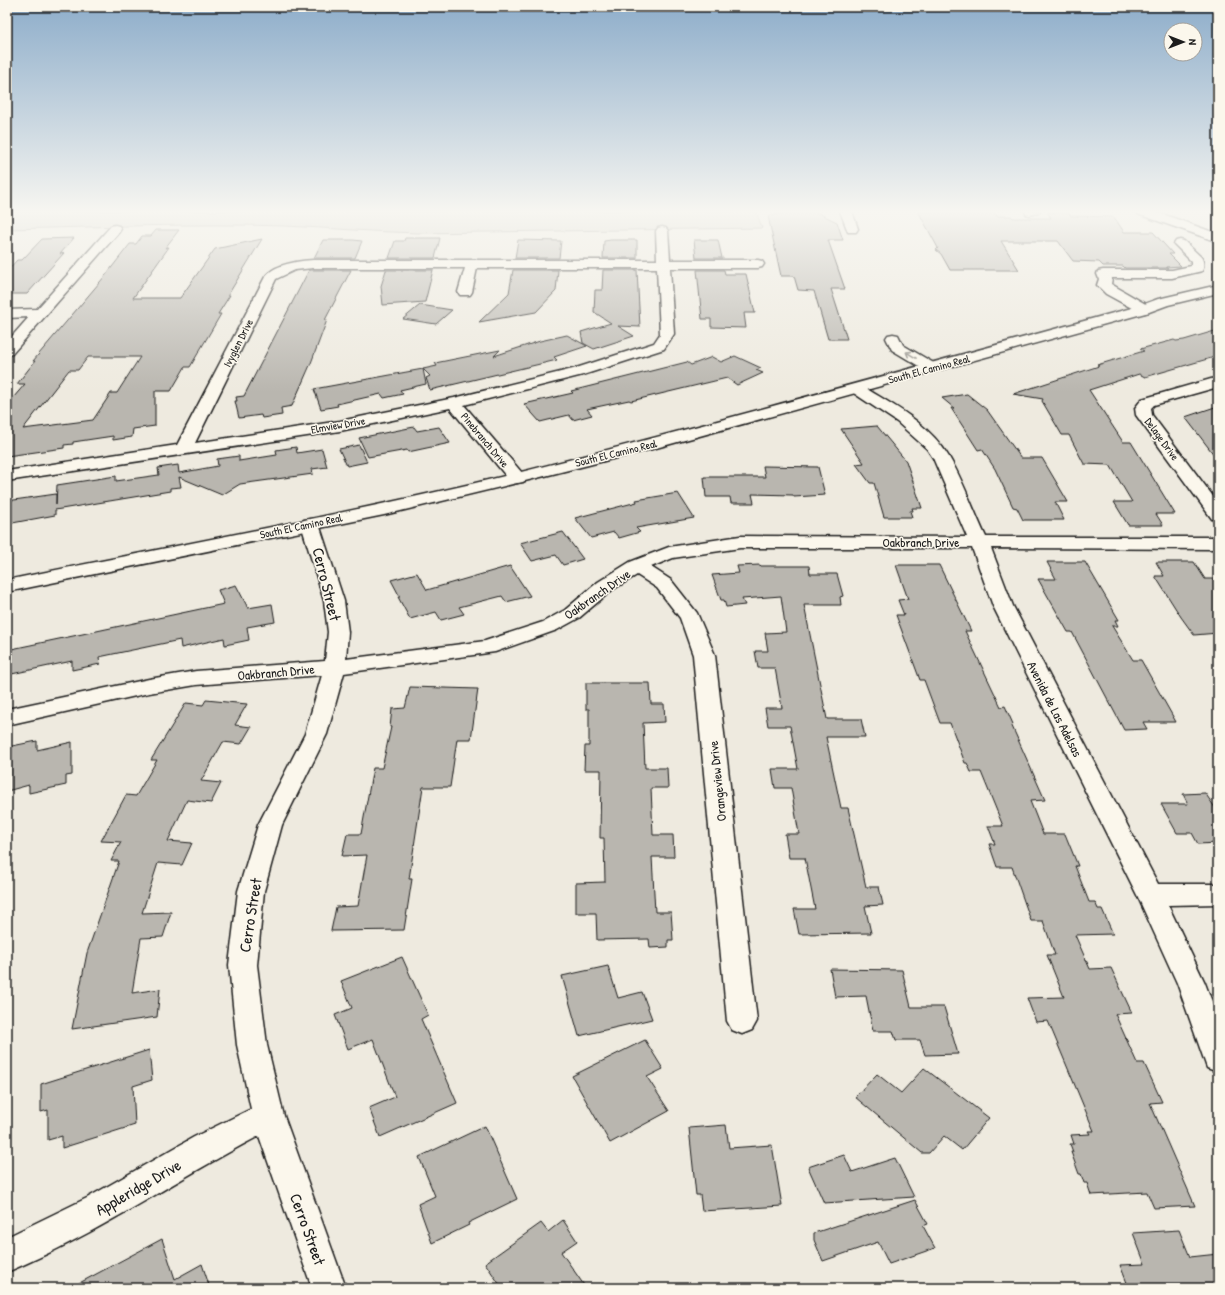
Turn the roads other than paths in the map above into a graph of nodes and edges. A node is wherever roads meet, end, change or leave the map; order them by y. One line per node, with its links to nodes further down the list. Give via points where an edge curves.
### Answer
1 (78, 271): 10 (street)
2 (280, 271): 17 (street, Ivyglen Drive, via 271,277)
3 (470, 271): 7 (street)
4 (664, 271): 16 (street, Elmview Drive, via 667,334 659,346 578,372)
5 (1183, 271): 8 (street, via 1172,274 1103,274 1106,279 1104,285 1111,291)
6 (1218, 289): 8 (main road, South El Camino Real)
7 (465, 292)
8 (1144, 309): 13 (main road, South El Camino Real)
9 (7, 314): 10 (street)
10 (40, 314): 12 (street)
11 (893, 338): 13 (street, one-way to 11, via 897,347)
12 (7, 351)
13 (932, 368): 15 (main road, South El Camino Real)
14 (1218, 382): 20 (street, Delage Drive, via 1148,402 1143,408 1144,415)
15 (857, 388): 19 (main road, South El Camino Real); 22 (street, Avenida de Las Adelsas, via 905,420 933,444 941,456)
16 (454, 403): 17 (street, Elmview Drive, via 340,426); 19 (street, Pinebranch Drive)
17 (184, 448): 18 (street, Elmview Drive)
18 (7, 476)
19 (517, 478): 21 (main road, South El Camino Real)
20 (1218, 515)
21 (310, 524): 25 (main road, South El Camino Real); 26 (street, Cerro Street, via 334,601 338,632)
22 (979, 542): 23 (street, Oakbranch Drive); 24 (street, Oakbranch Drive, via 740,542 669,553); 29 (street, Avenida de Las Adelsas, via 1004,606)
23 (1218, 542)
24 (637, 566): 26 (street, Oakbranch Drive, via 605,586 572,614 550,626 488,646); 30 (street, Orangeview Drive, via 664,584 690,617 704,655)
25 (7, 586)
26 (335, 667): 27 (street, Oakbranch Drive, via 196,678); 32 (street, Cerro Street, via 316,734 270,825 251,891 243,965 252,1045)
27 (7, 717)
28 (1218, 894): 29 (street)
29 (1150, 895): 31 (street, Avenida de Las Adelsas, via 1192,983)
30 (742, 1021)
31 (1218, 1059)
32 (268, 1116): 33 (street, Appleridge Drive, via 205,1148 99,1210); 34 (street, Cerro Street)
33 (7, 1255)
34 (329, 1288)

